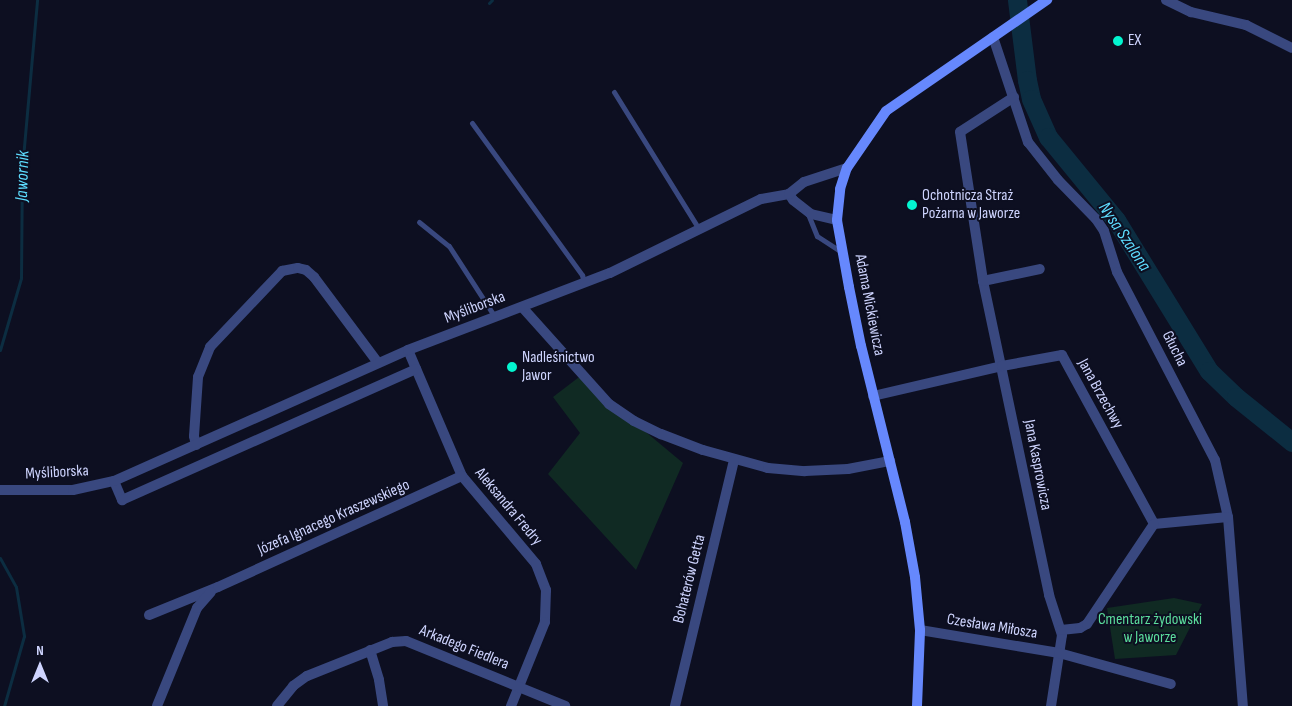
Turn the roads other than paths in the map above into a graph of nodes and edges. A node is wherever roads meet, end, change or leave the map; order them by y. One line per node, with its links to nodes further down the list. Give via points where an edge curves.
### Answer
1 (1166, 0): 4 (street, via 1191,12 1246,25)
2 (1046, 1): 3 (main road, Adama Mickiewicza)
3 (996, 35): 6 (street, Głucha); 8 (main road, Adama Mickiewicza, via 886,111)
4 (1292, 48)
5 (614, 92): 13 (lane)
6 (1014, 97): 16 (street, Jana Kasprowicza, via 960,132); 31 (street, Głucha, via 1028,142 1104,231 1117,272 1215,460)
7 (472, 123): 17 (lane, via 582,275)
8 (847, 168): 9 (street, Myśliborska, via 804,182); 11 (main road, Adama Mickiewicza, via 840,189)
9 (788, 194): 10 (street); 13 (street, Myśliborska, via 761,199)
10 (807, 211): 11 (street); 14 (lane, via 817,236)
11 (838, 220): 14 (main road, Adama Mickiewicza)
12 (419, 222): 19 (lane, via 450,246)
13 (699, 229): 17 (street, Myśliborska)
14 (843, 253): 24 (main road, Adama Mickiewicza)
15 (1040, 269): 16 (street)
16 (983, 282): 22 (street, Jana Kasprowicza)
17 (584, 283): 18 (street, Myśliborska)
18 (522, 307): 19 (street, Myśliborska); 26 (street, via 609,404 660,434)
19 (495, 317): 20 (street, Myśliborska)
20 (408, 350): 21 (street, Myśliborska); 23 (street, Aleksandra Fredry)
21 (378, 363): 25 (street, Myśliborska); 25 (street, via 314,277 298,268 282,270 210,347 198,378)
22 (1002, 366): 24 (street, Jana Brzechwy); 32 (street, Jana Brzechwy, via 1062,355); 36 (street, Jana Kasprowicza, via 1049,595)
23 (416, 369): 28 (street, Aleksandra Fredry); 29 (street, via 122,500)
24 (873, 396): 27 (main road, Adama Mickiewicza)
25 (196, 444): 29 (street, Myśliborska)
26 (734, 460): 27 (street, via 768,468 805,471 848,469); 46 (street, Bohaterów Getta)
27 (890, 461): 35 (main road, Adama Mickiewicza, via 915,577)
28 (462, 476): 33 (street, Józefa Ignacego Kraszewskiego); 40 (street, Aleksandra Fredry, via 536,564 546,590 545,622)
29 (114, 481): 30 (street, Myśliborska, via 73,490)
30 (0, 490)
31 (1228, 516): 32 (street); 49 (street, Głucha)
32 (1154, 524): 36 (street, via 1087,624)
33 (218, 587): 34 (street, Józefa Ignacego Kraszewskiego); 41 (street, Józefa Ignacego Kraszewskiego, via 197,608)
34 (149, 615)
35 (920, 630): 38 (street, Czesława Miłosza); 47 (main road, Adama Mickiewicza)
36 (1061, 630): 38 (street, Jana Kasprowicza)
37 (370, 650): 40 (street, Arkadego Fiedlera, via 406,641); 42 (street, Arkadego Fiedlera, via 307,676 293,686); 43 (street)
38 (1059, 653): 39 (street, Czesława Miłosza); 48 (street)
39 (1171, 684)
40 (519, 686): 44 (street, Aleksandra Fredry); 45 (street, Arkadego Fiedlera)
41 (157, 706)
42 (276, 706)
43 (383, 706)
44 (511, 706)
45 (565, 706)
46 (675, 706)
47 (917, 706)
48 (1052, 706)
49 (1243, 706)

